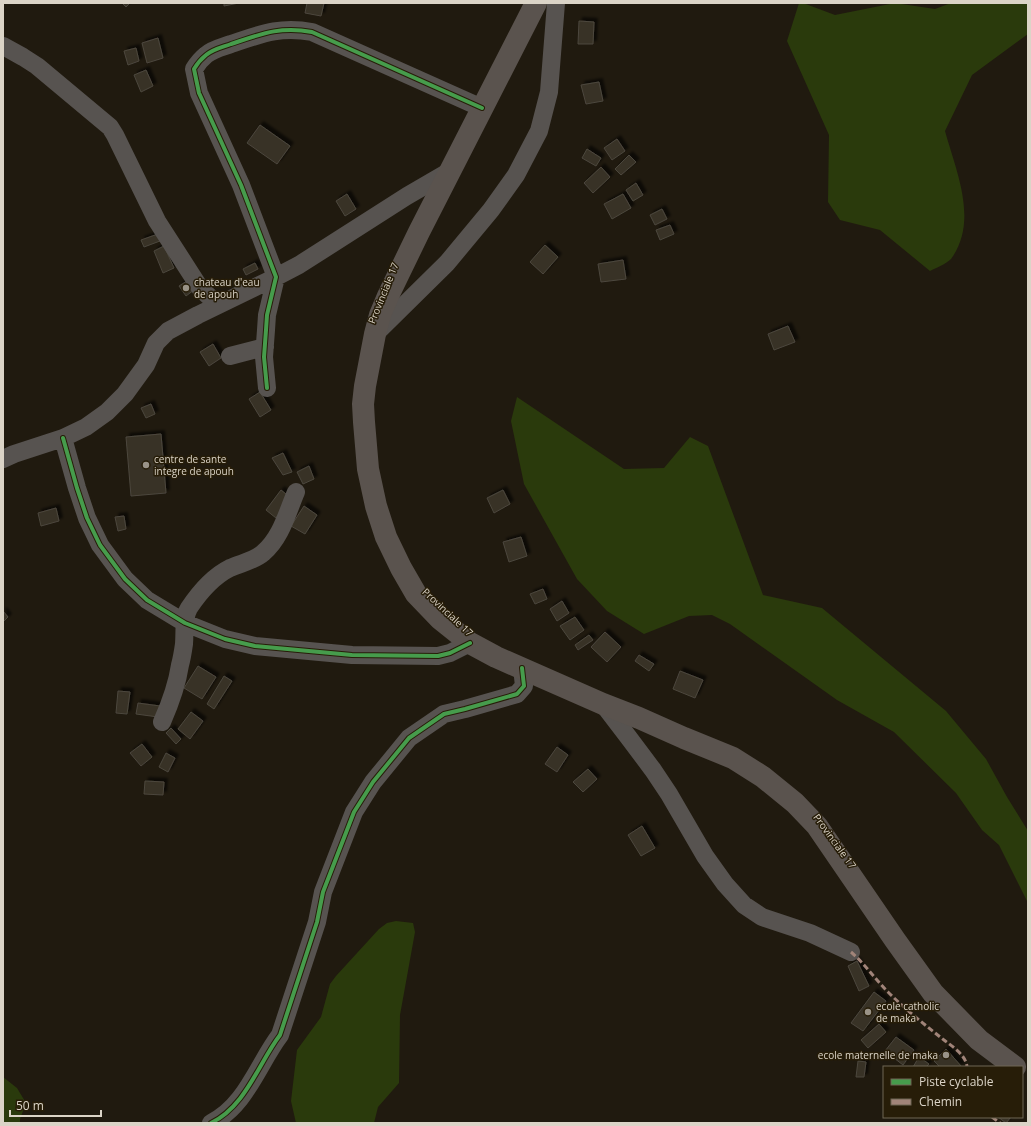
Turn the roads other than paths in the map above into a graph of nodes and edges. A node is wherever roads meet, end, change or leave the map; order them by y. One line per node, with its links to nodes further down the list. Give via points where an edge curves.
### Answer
1 (536, 3): 4 (main road, Provinciale 17)
2 (556, 3): 8 (street, via 549,92 539,131 516,175 447,263)
3 (3, 46): 7 (street, via 37,66 110,127 157,221 200,288)
4 (482, 108): 5 (main road, Provinciale 17); 6 (street, via 312,32 276,30 211,51 194,69 199,93 241,185)
5 (450, 171): 6 (street); 8 (main road, Provinciale 17, via 388,296)
6 (276, 277): 7 (street); 9 (street, via 267,315)
7 (218, 305): 12 (street, via 162,336 146,365 118,402 86,427)
8 (375, 334): 16 (main road, Provinciale 17, via 363,404 368,469 376,506 386,537 416,594 440,619)
9 (265, 347): 10 (street); 11 (street)
10 (230, 356)
11 (267, 388)
12 (63, 438): 13 (street); 15 (street, via 87,518 100,544 125,580 148,600)
13 (3, 459)
14 (296, 492): 15 (street, via 277,538 263,554 229,568 217,577 188,610)
15 (185, 623): 16 (street, via 225,639 256,646 352,655 438,656); 19 (street, via 180,668)
16 (470, 643): 17 (main road, Provinciale 17)
17 (522, 668): 18 (main road, Provinciale 17); 22 (street, via 524,686 517,694 444,714 409,738 373,782 354,812 323,892 317,922 280,1035 248,1088 229,1112)
18 (603, 704): 20 (street, via 653,770 705,856 744,905 762,917 810,933); 21 (main road, Provinciale 17, via 733,758 763,777 795,803 816,826 933,993 979,1040)
19 (162, 722)
20 (850, 952)
21 (1014, 1066)
22 (211, 1123)

